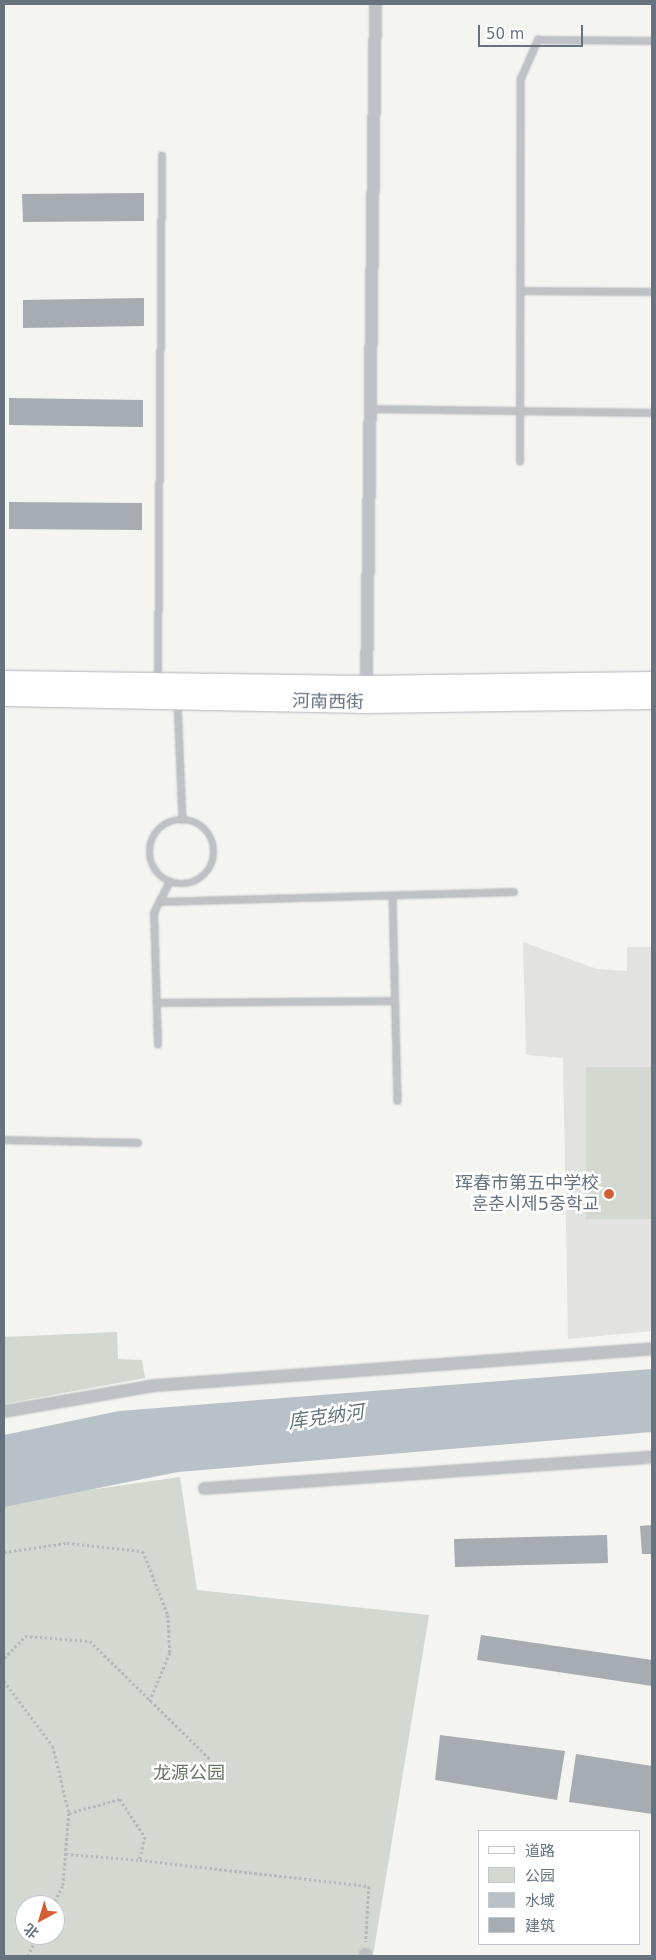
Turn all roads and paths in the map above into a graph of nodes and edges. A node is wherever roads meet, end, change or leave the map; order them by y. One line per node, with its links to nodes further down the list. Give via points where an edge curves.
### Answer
1 (375, 4): 6 (street)
2 (652, 42): 4 (lane, via 538,40 521,80)
3 (162, 156): 12 (lane)
4 (521, 291): 5 (lane); 7 (lane)
5 (652, 292)
6 (370, 409): 7 (lane); 13 (street)
7 (521, 411): 8 (lane); 9 (lane)
8 (652, 413)
9 (520, 462)
10 (4, 680): 12 (main road, 河南西街)
11 (652, 681): 13 (main road, 河南西街)
12 (158, 682): 13 (main road, 河南西街)
13 (366, 694): 15 (main road, 河南西街); 16 (main road, 河南西街)
14 (4, 696): 16 (main road, 河南西街)
15 (652, 698)
16 (178, 700): 17 (lane)
17 (183, 820): 18 (lane, via 167,823 159,829 150,848 154,868); 18 (lane, via 205,829 214,848 213,859 209,869 196,880 181,884)
18 (170, 882): 21 (lane)
19 (514, 892): 20 (lane)
20 (393, 896): 21 (lane); 22 (lane)
21 (160, 902): 23 (lane, via 154,913)
22 (395, 1001): 23 (lane); 25 (lane)
23 (157, 1003): 24 (lane)
24 (158, 1045)
25 (398, 1101)
26 (4, 1140): 27 (lane)
27 (138, 1143)
28 (652, 1348): 29 (street, via 154,1385)
29 (4, 1411)
30 (652, 1457): 31 (street)
31 (204, 1488)
32 (4, 1552): 35 (path, via 67,1543 143,1551 168,1615 170,1653)
33 (4, 1658): 35 (path, via 25,1636 90,1641)
34 (4, 1681): 37 (path, via 53,1746)
35 (149, 1703): 36 (path)
36 (211, 1760)
37 (69, 1813): 38 (path); 39 (path, via 120,1799 145,1837)
38 (66, 1854): 39 (path); 40 (path, via 63,1886)
39 (140, 1860): 41 (path, via 369,1886)
40 (58, 1895)
41 (365, 1955)

